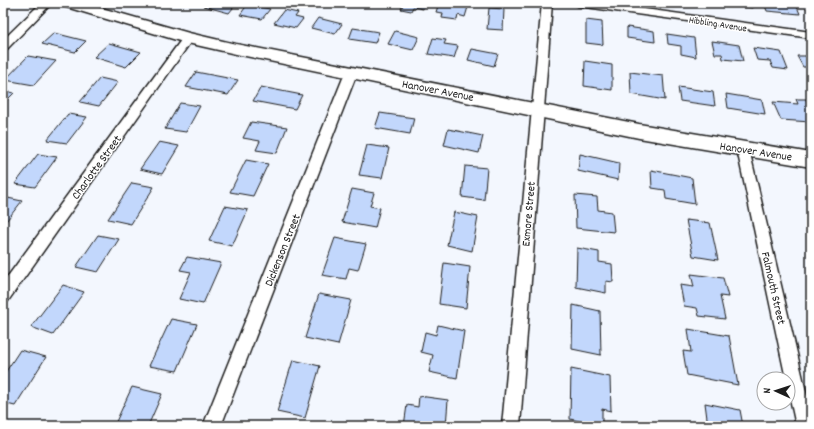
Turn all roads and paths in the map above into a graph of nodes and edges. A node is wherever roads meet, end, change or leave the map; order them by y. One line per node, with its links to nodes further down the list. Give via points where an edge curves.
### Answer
1 (47, 3): 7 (street)
2 (68, 3): 6 (street, Hanover Avenue)
3 (547, 3): 9 (street, Exmore Street)
4 (578, 3): 5 (street, Hibbling Avenue)
5 (811, 36)
6 (188, 38): 8 (street, Hanover Avenue); 12 (street, Charlotte Street)
7 (3, 46)
8 (351, 73): 9 (street, Hanover Avenue); 13 (street, Dickenson Street)
9 (537, 110): 10 (street, Hanover Avenue); 14 (street, Exmore Street)
10 (743, 149): 11 (street, Hanover Avenue); 15 (street, Falmouth Street)
11 (811, 160)
12 (3, 296)
13 (212, 426)
14 (511, 426)
15 (805, 426)

